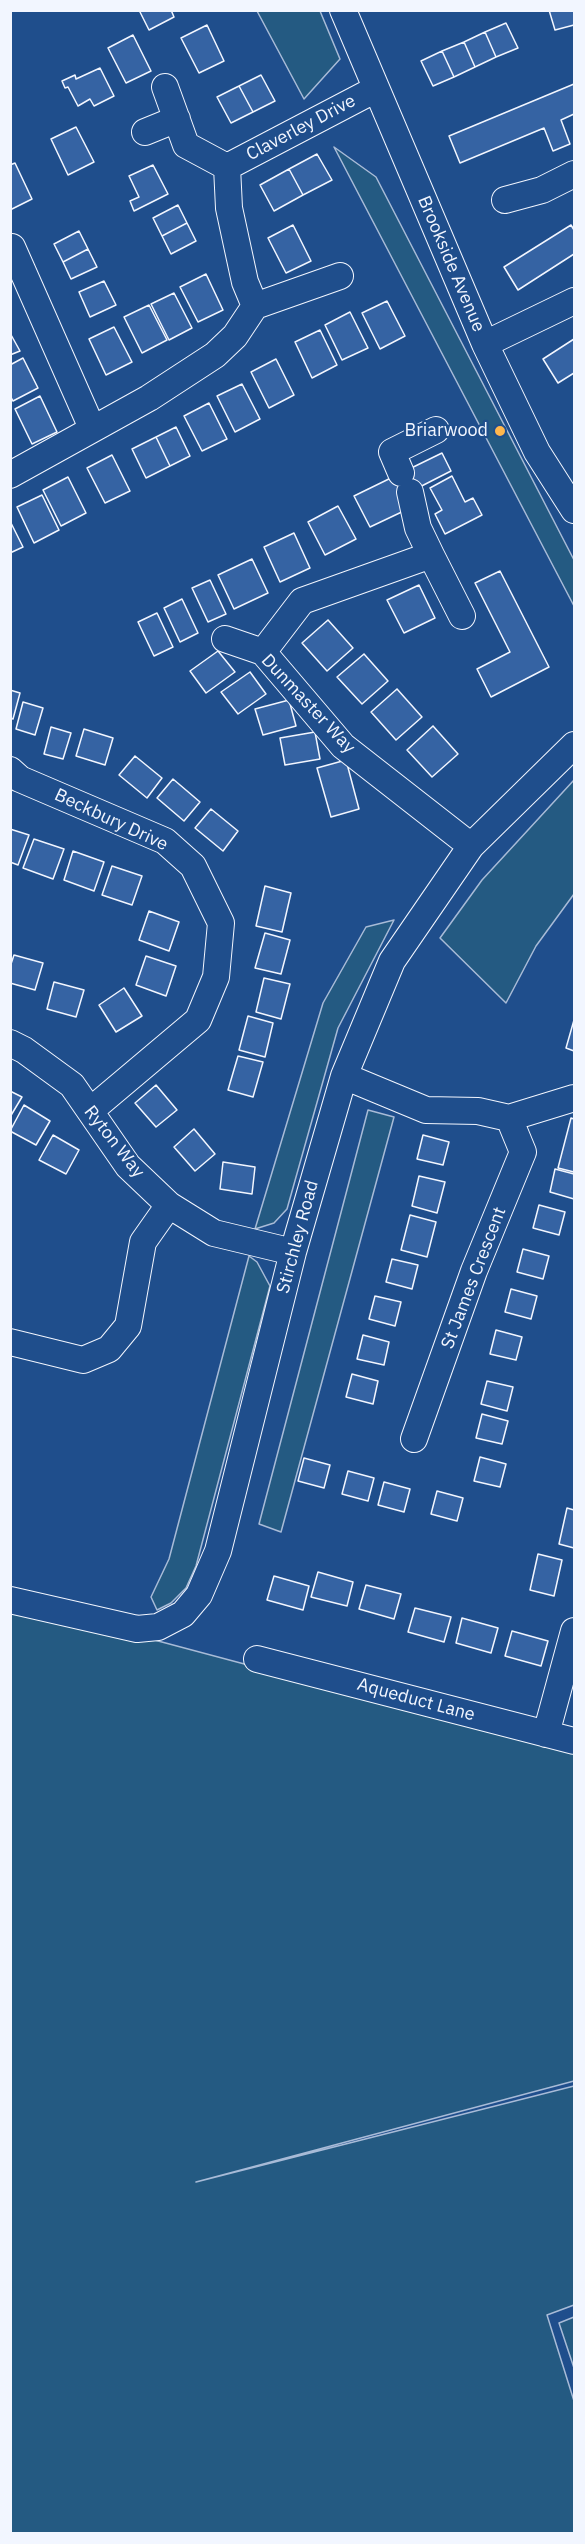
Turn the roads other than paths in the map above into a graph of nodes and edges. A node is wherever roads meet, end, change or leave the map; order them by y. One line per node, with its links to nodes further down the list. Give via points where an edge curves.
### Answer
1 (343, 10): 3 (street, Brookside Avenue)
2 (165, 87): 4 (street, Claverley Drive)
3 (376, 88): 6 (street, Claverley Drive); 14 (street, Brookside Avenue)
4 (177, 119): 5 (street); 6 (street, Claverley Drive, via 186,145)
5 (145, 132)
6 (227, 167): 13 (street, Claverley Drive, via 229,208 245,282)
7 (574, 174): 8 (street, via 542,190)
8 (505, 200)
9 (12, 247): 11 (street)
10 (340, 276): 13 (street)
11 (19, 282): 15 (street)
12 (574, 302): 14 (street)
13 (255, 306): 15 (street, via 235,336 215,355 149,398)
14 (484, 344): 18 (street, Brookside Avenue, via 537,452)
15 (92, 428): 17 (street)
16 (436, 430): 19 (street, via 392,452)
17 (10, 475)
18 (574, 510)
19 (431, 555): 20 (street); 22 (street, via 302,602)
20 (462, 616)
21 (225, 639): 22 (street, Dunmaster Way)
22 (262, 652): 25 (street, Dunmaster Way, via 343,746)
23 (574, 745): 25 (street, Stirchley Road)
24 (10, 770): 29 (street, Beckbury Drive, via 20,779 165,841 193,866 221,923 216,977 198,1020)
25 (471, 846): 27 (street, Stirchley Road, via 392,961)
26 (10, 1043): 29 (street, Ryton Way, via 72,1085)
27 (344, 1076): 30 (street, via 426,1110 478,1111); 32 (street, Stirchley Road)
28 (574, 1098): 30 (street)
29 (90, 1111): 31 (street, Ryton Way, via 128,1166)
30 (509, 1118): 34 (street, St James Crescent, via 523,1152 474,1271)
31 (169, 1205): 32 (street, Ryton Way, via 214,1233); 33 (street, via 143,1242 128,1326 109,1349 83,1360)
32 (293, 1252): 35 (street, Stirchley Road, via 218,1551 199,1595 183,1614 158,1627 137,1629)
33 (10, 1342)
34 (414, 1439)
35 (10, 1600)
36 (574, 1631): 38 (street)
37 (257, 1659): 38 (street, Aqueduct Lane)
38 (546, 1734): 39 (street, Aqueduct Lane)
39 (574, 1741)

